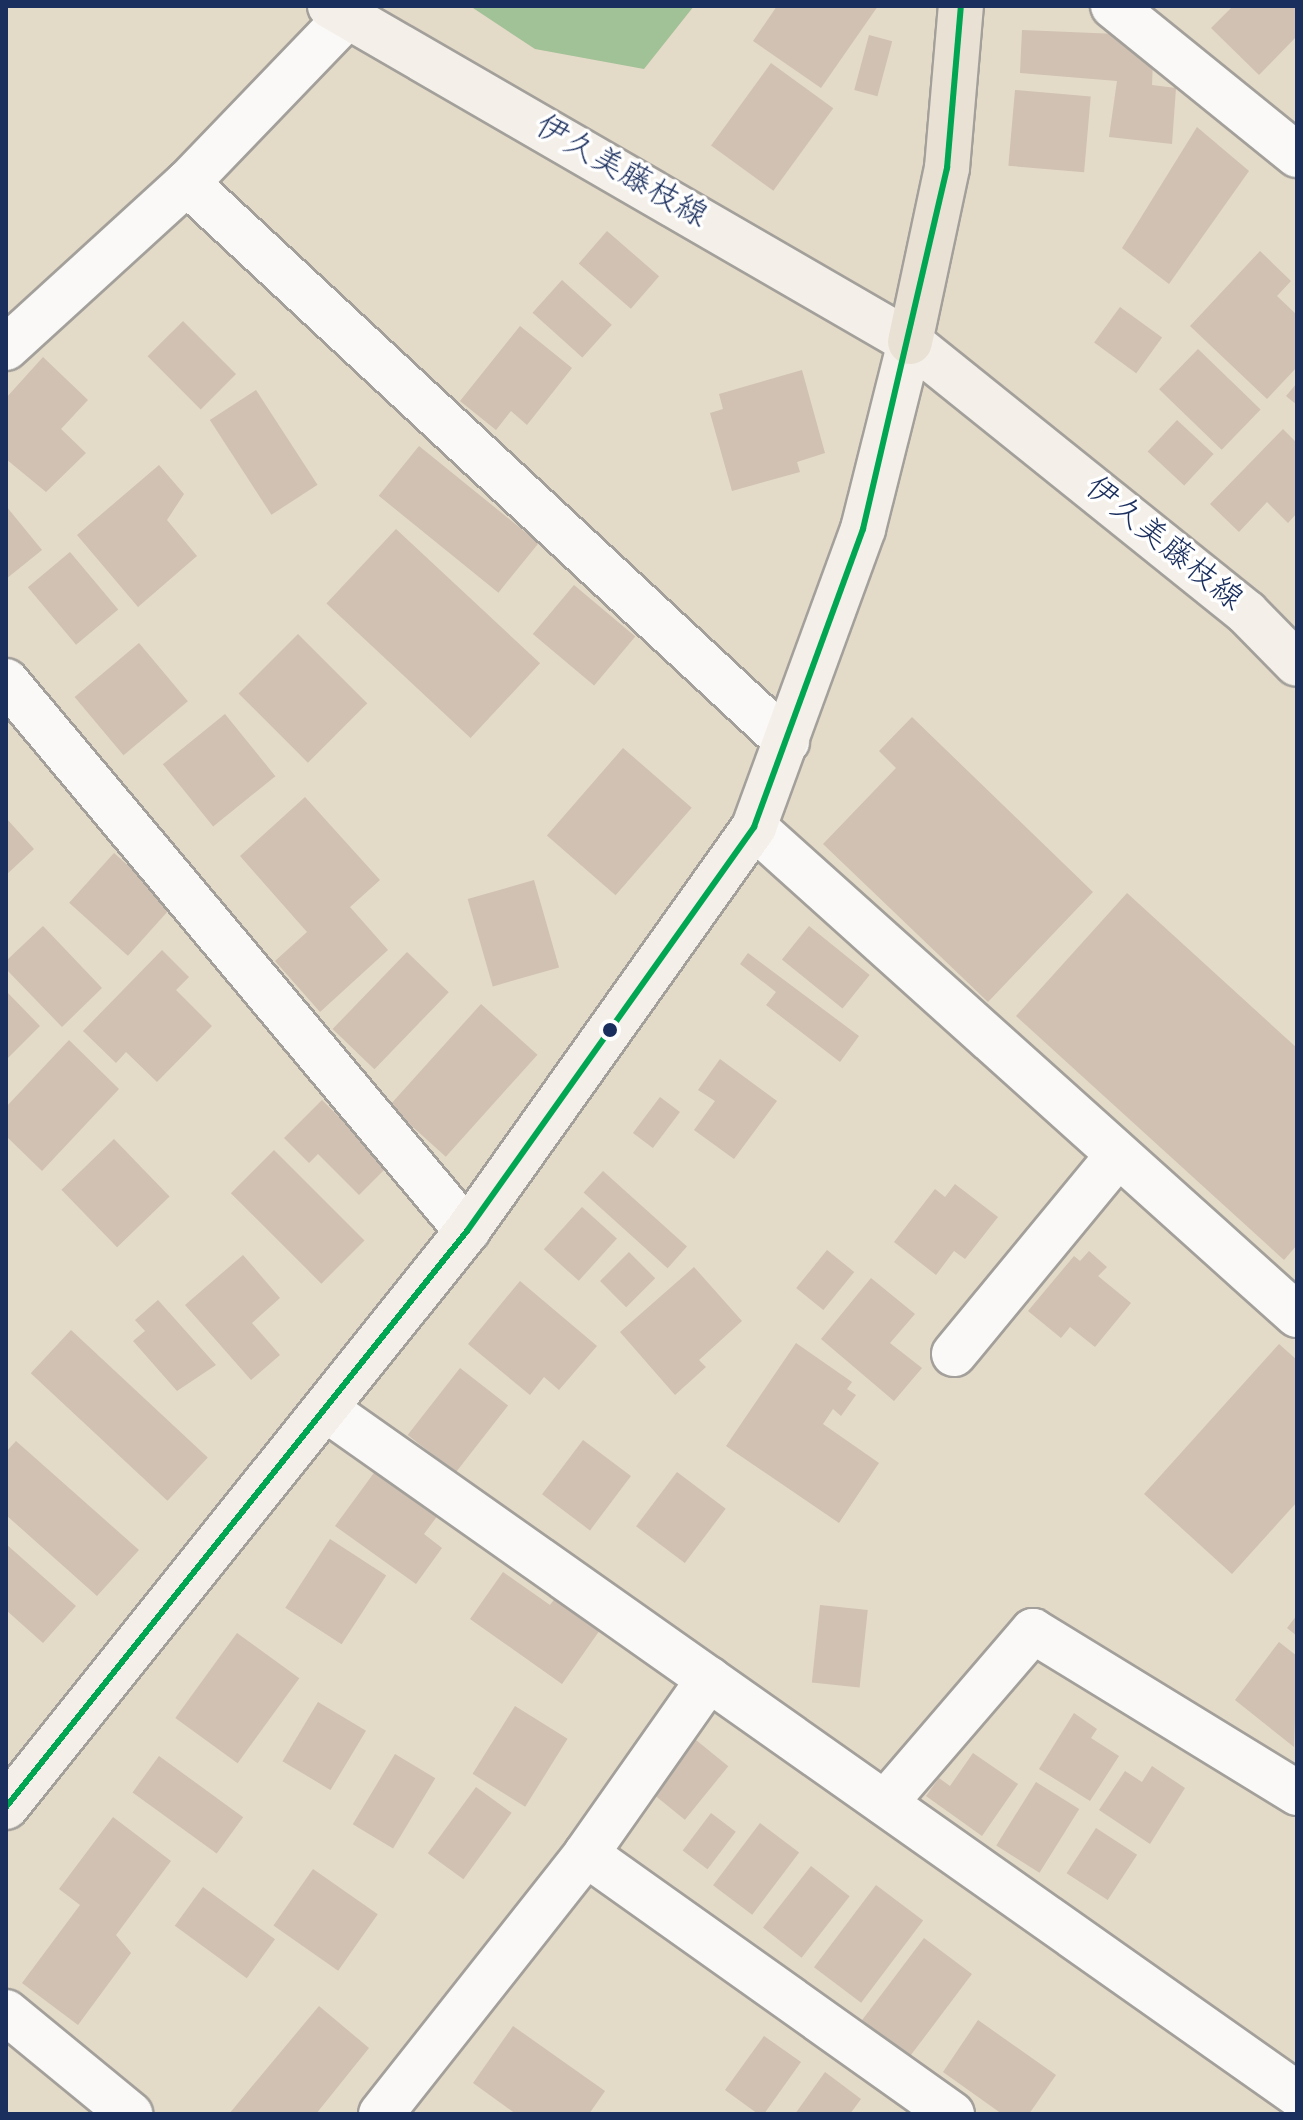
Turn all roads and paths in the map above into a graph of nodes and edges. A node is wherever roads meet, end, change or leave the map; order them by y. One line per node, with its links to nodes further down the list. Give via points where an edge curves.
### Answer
1 (961, 6): 6 (main road, via 947,168)
2 (1113, 6): 4 (street)
3 (338, 11): 5 (street); 6 (main road, 伊久美藤枝線)
4 (1297, 155)
5 (187, 183): 7 (street); 10 (street)
6 (910, 342): 8 (main road, 伊久美藤枝線, via 1247,613); 10 (main road, via 863,529)
7 (6, 348)
8 (1297, 664)
9 (6, 681): 13 (street)
10 (787, 742): 11 (main road)
11 (754, 827): 12 (street); 13 (main road)
12 (1118, 1155): 14 (street); 15 (street)
13 (467, 1231): 16 (main road)
14 (1297, 1315)
15 (954, 1354)
16 (327, 1410): 17 (street); 20 (main road)
17 (709, 1679): 19 (street); 21 (street)
18 (1297, 1793): 19 (street, via 1033,1631)
19 (885, 1803): 23 (street)
20 (6, 1807)
21 (586, 1854): 25 (street); 26 (street)
22 (6, 2012): 24 (street)
23 (1297, 2094)
24 (130, 2114)
25 (381, 2114)
26 (952, 2114)

